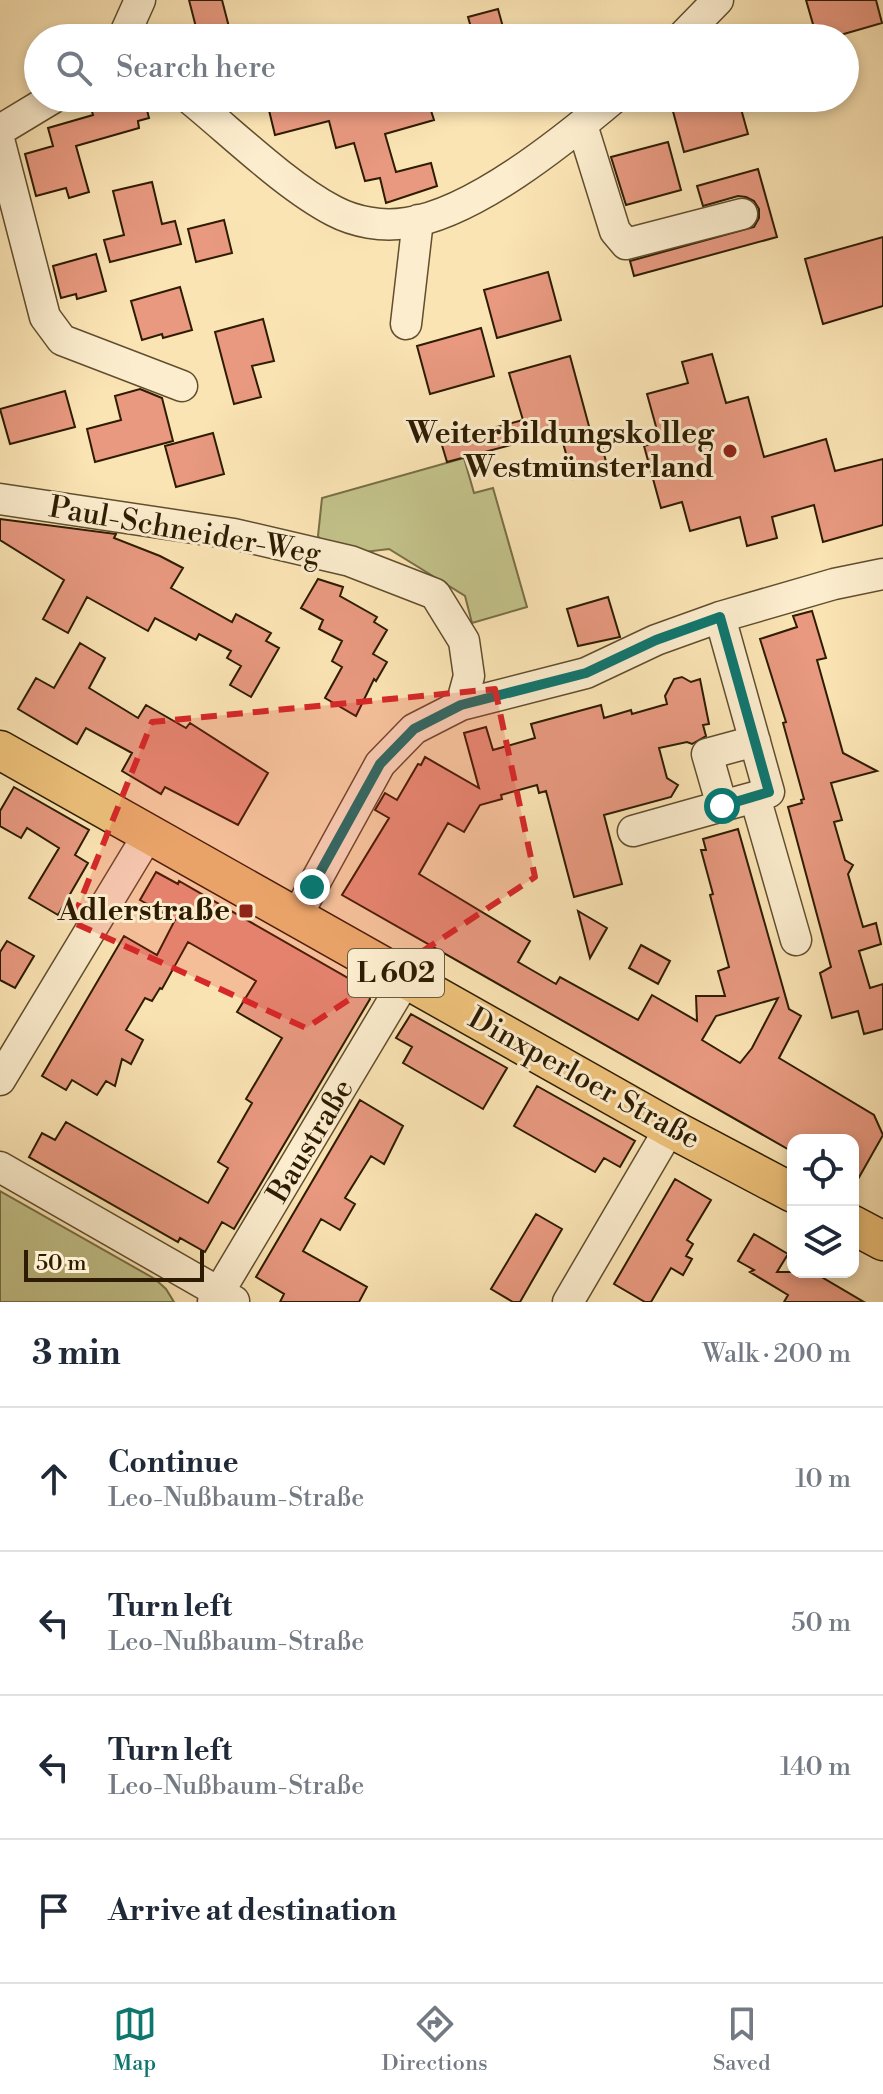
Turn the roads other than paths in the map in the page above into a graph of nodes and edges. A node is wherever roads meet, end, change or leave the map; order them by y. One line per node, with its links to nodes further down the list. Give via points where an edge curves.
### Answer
1 (140, 0): 3 (street)
2 (718, 0): 4 (street)
3 (129, 24)
4 (695, 24)
5 (30, 112): 9 (street)
6 (206, 112): 12 (street, via 308,196 337,213 371,223)
7 (597, 112): 8 (street)
8 (582, 125): 11 (street, via 615,231 626,244); 12 (street, via 476,196)
9 (0, 130)
10 (0, 143): 14 (street, via 45,317 62,340)
11 (742, 214)
12 (418, 220): 13 (street)
13 (406, 324)
14 (182, 386)
15 (0, 499): 18 (street, Paul-Schneider-Weg, via 234,534 350,561 435,594 464,641 469,676)
16 (883, 574): 17 (street)
17 (720, 617): 18 (street, via 586,673); 19 (street)
18 (461, 705): 25 (street, via 414,729 380,764)
19 (755, 741): 21 (street, via 769,792); 22 (street, via 707,754)
20 (0, 750): 24 (main road, Dinxperloer Straße / L 602)
21 (755, 797): 22 (street); 26 (street)
22 (722, 806): 23 (street)
23 (633, 831)
24 (148, 835): 25 (main road, Dinxperloer Straße / L 602); 28 (street)
25 (296, 917): 27 (main road, Dinxperloer Straße / L 602)
26 (796, 940)
27 (406, 979): 29 (main road, Dinxperloer Straße / L 602); 34 (street, Baustraße)
28 (0, 1080)
29 (670, 1128): 31 (main road, Dinxperloer Straße / L 602); 35 (street)
30 (0, 1167): 34 (street)
31 (787, 1190)
32 (859, 1228): 33 (main road)
33 (883, 1241)
34 (223, 1299)
35 (568, 1302)

